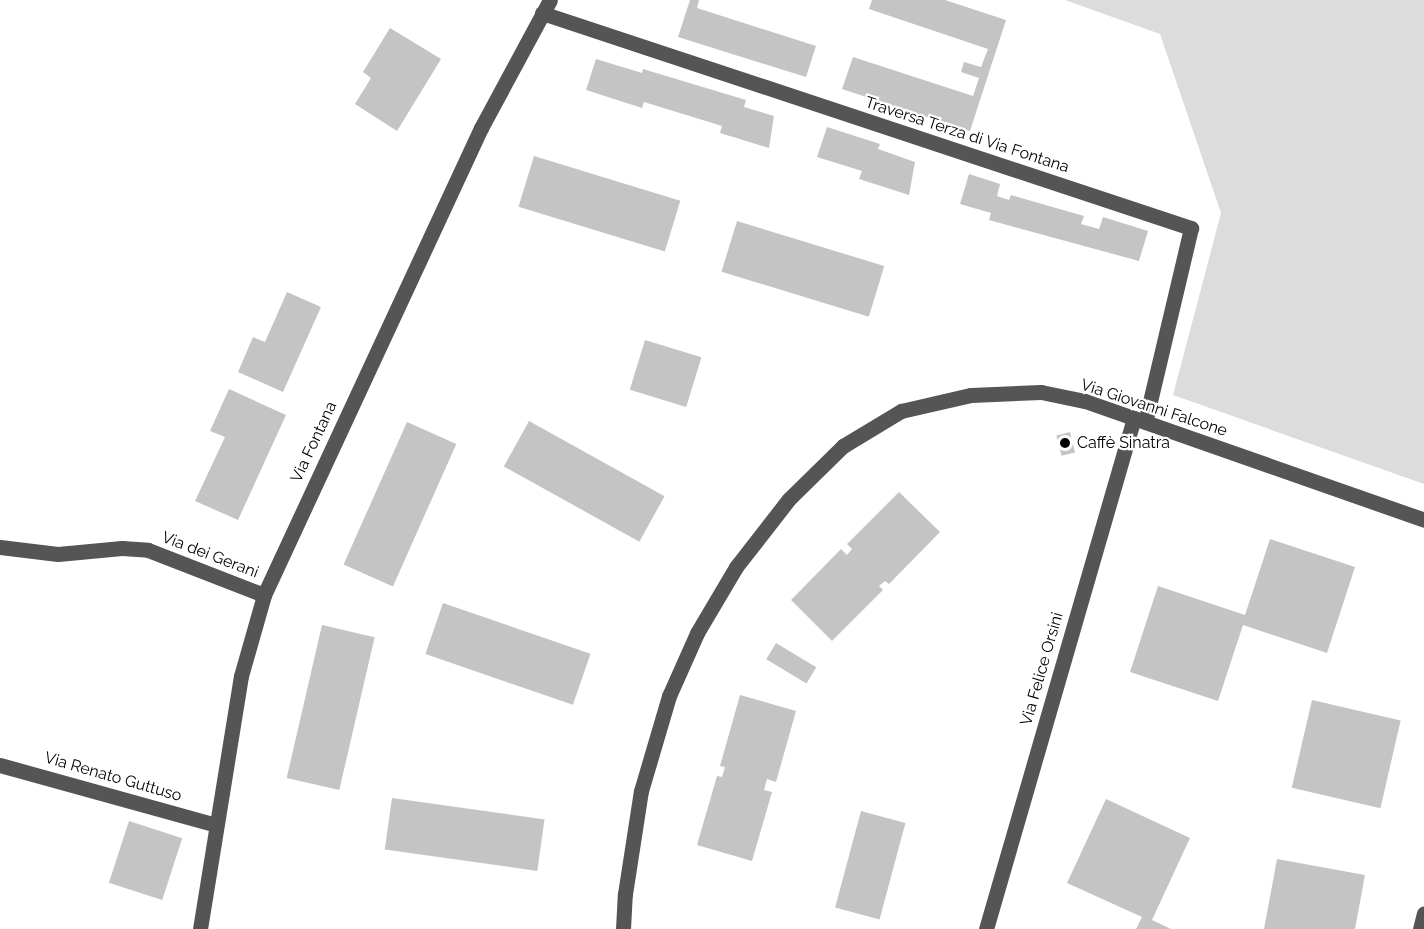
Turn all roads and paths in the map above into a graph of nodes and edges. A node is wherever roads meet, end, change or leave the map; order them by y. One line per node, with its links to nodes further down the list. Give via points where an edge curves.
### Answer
1 (546, 7): 2 (street, Traversa Terza di Via Fontana, via 1191,228); 5 (street, Via Fontana, via 481,128)
2 (1139, 420): 3 (street, Via Giovanni Falcone); 10 (street, Via Giovanni Falcone, via 1085,401 1041,392 971,395 902,411 843,446 789,500 736,567 697,633 669,696 641,791); 11 (street, Via Felice Orsini)
3 (1424, 520)
4 (0, 547): 5 (street, Via dei Gerani, via 58,554 122,548 148,550)
5 (264, 595): 7 (street, Via Fontana, via 241,676)
6 (0, 765): 7 (street, Via Renato Guttuso)
7 (216, 825): 9 (street, Via Fontana)
8 (1424, 913): 12 (street)
9 (200, 929)
10 (623, 929)
11 (986, 929)
12 (1420, 929)

